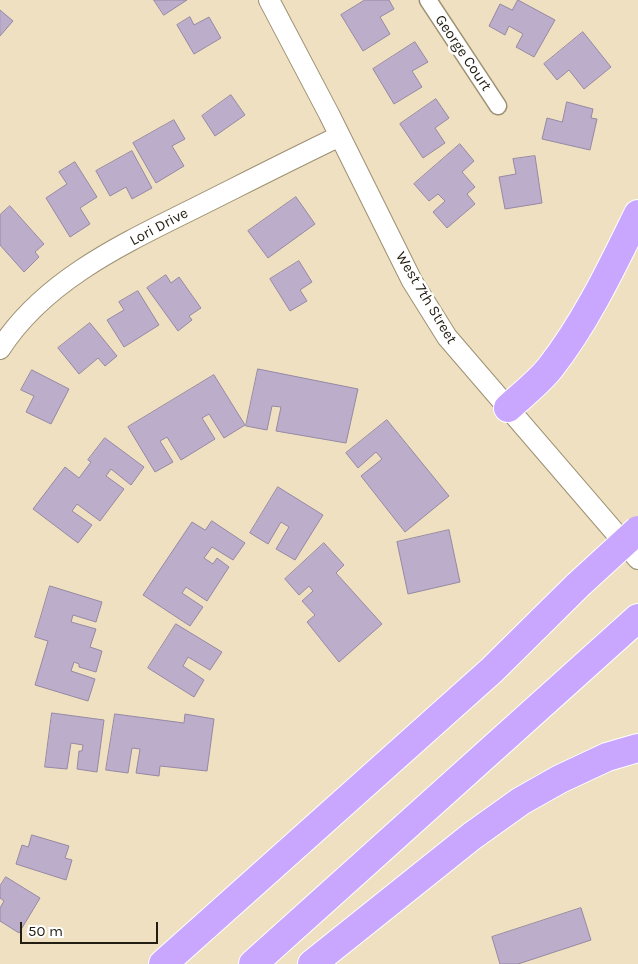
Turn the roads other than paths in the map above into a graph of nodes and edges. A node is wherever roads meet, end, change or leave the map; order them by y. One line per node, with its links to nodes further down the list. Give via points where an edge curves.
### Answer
1 (268, 0): 4 (street, West 7th Street)
2 (428, 0): 3 (street, George Court)
3 (498, 106)
4 (340, 136): 6 (street, Lori Drive, via 169,221 84,268 32,310); 7 (street, West 7th Street, via 412,281 447,336)
5 (638, 214): 7 (highway, via 582,320 549,369)
6 (0, 349)
7 (508, 408): 9 (street, West 7th Street)
8 (638, 530): 12 (highway, bridge, via 492,670)
9 (638, 559)
10 (630, 625): 13 (highway)
11 (638, 748): 14 (highway, via 607,757 560,778 521,802 472,836)
12 (163, 964)
13 (253, 964)
14 (312, 964)

